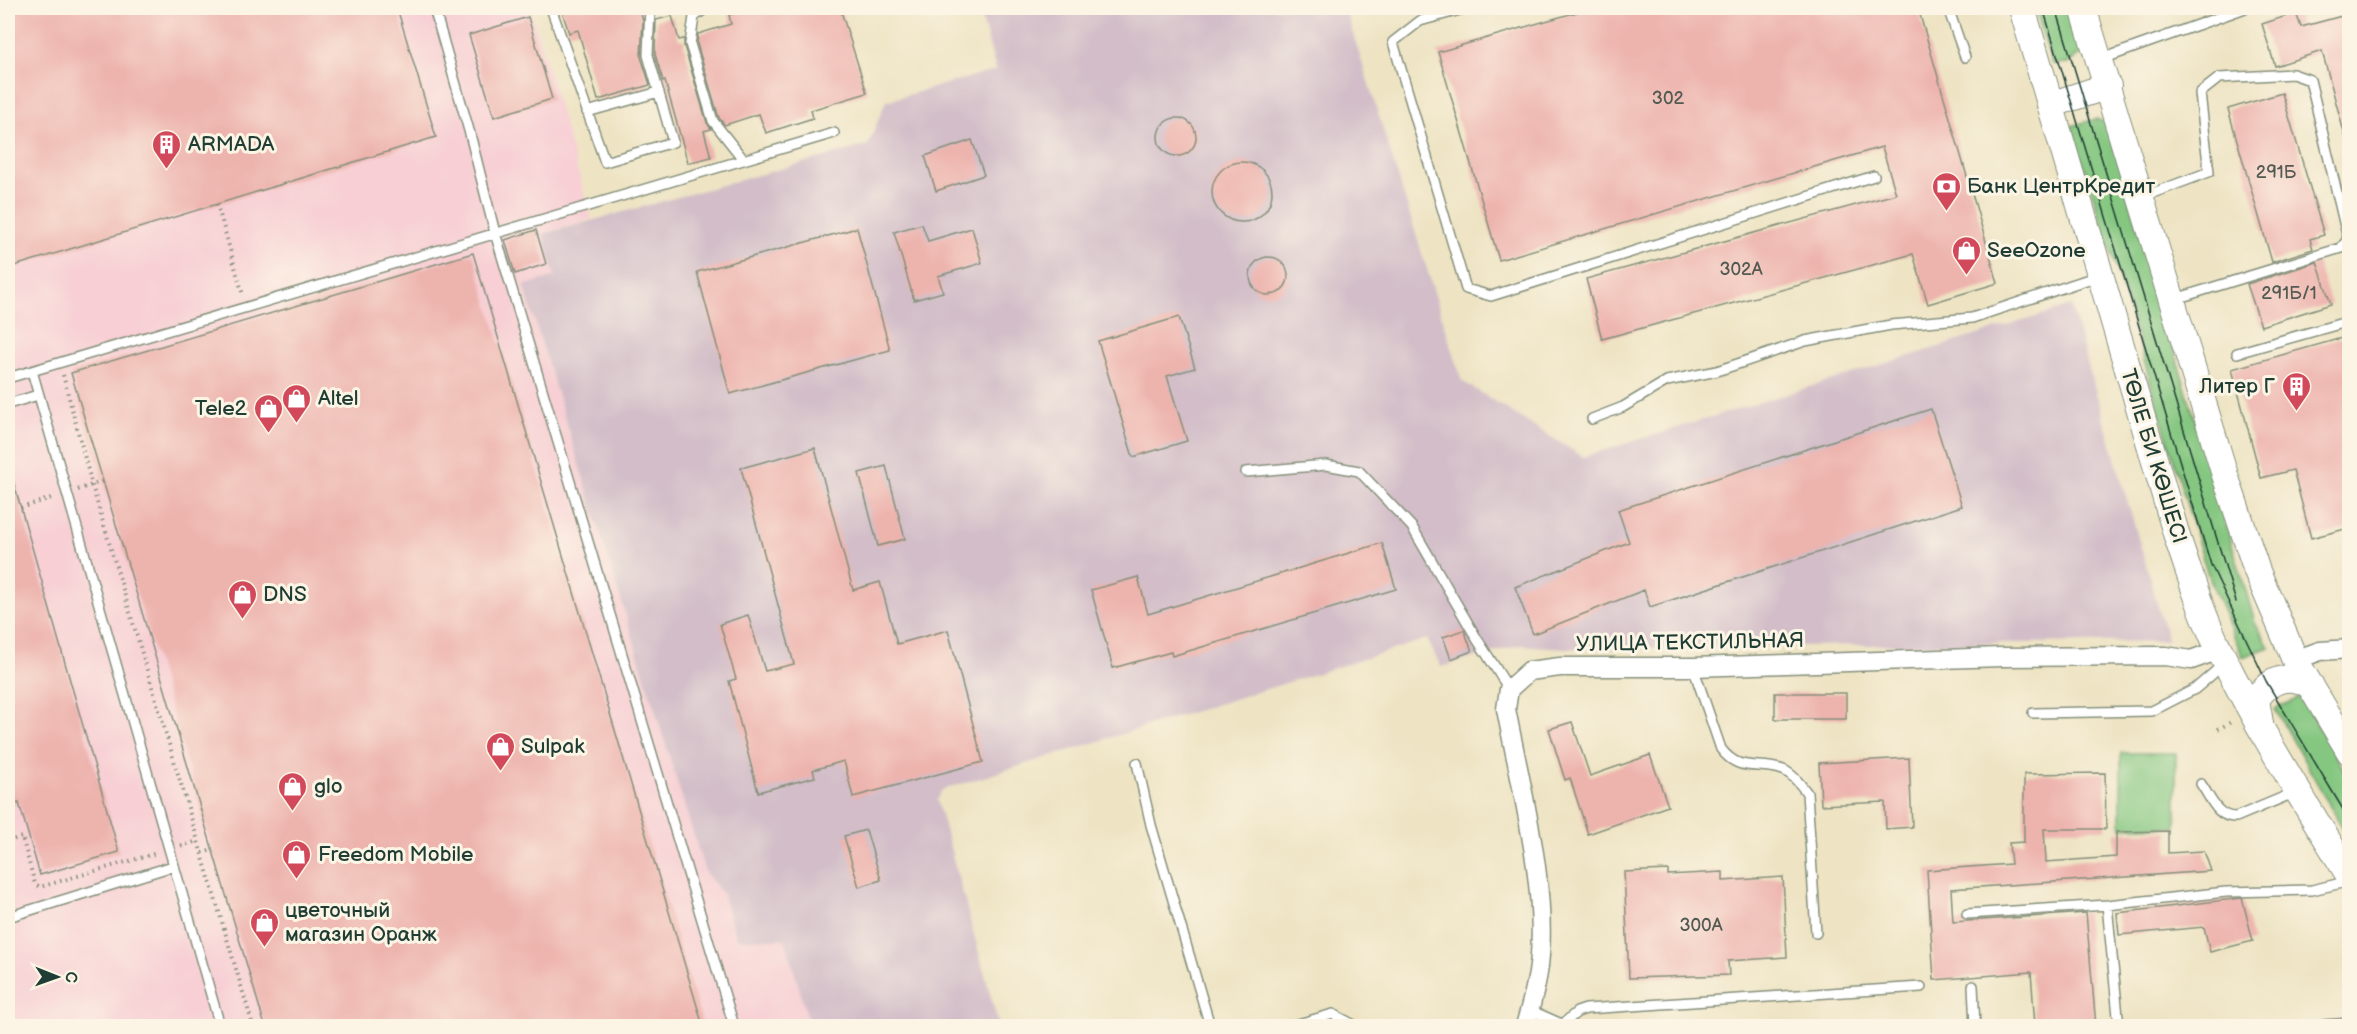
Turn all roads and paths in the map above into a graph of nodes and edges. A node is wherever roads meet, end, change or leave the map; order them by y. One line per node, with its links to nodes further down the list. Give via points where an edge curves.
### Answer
1 (434, 8): 21 (lane)
2 (551, 8): 15 (lane)
3 (650, 8): 13 (lane, via 648,54)
4 (706, 8): 17 (lane, via 694,17 690,44 713,121)
5 (1467, 8): 18 (lane, via 1420,21 1393,42 1466,289 1491,296)
6 (1948, 8): 10 (lane)
7 (2022, 8): 14 (main road, ТӨЛЕ БИ КӨШЕСІ)
8 (2084, 8): 11 (main road)
9 (2245, 8): 11 (lane)
10 (1965, 57)
11 (2099, 60): 12 (main road)
12 (2108, 86): 14 (main road); 19 (main road)
13 (659, 92): 15 (lane); 15 (lane, via 673,142 604,162)
14 (2050, 105): 22 (main road, ТӨЛЕ БИ КӨШЕСІ)
15 (587, 112)
16 (834, 133): 17 (lane)
17 (743, 159): 21 (lane)
18 (1874, 176)
19 (2141, 197): 23 (main road); 23 (lane, via 2210,172 2200,93 2218,78 2293,74 2310,80 2349,239 2341,248)
20 (217, 204): 24 (path)
21 (495, 233): 24 (lane); 66 (lane)
22 (2100, 276): 32 (lane, via 1972,318 1891,325 1805,341 1717,371 1667,381 1623,407); 37 (main road, ТӨЛЕ БИ КӨШЕСІ, via 2178,540)
23 (2172, 300): 38 (main road, via 2257,572)
24 (246, 307): 27 (lane)
25 (2349, 321): 26 (lane)
26 (2237, 353)
27 (59, 363): 28 (lane); 49 (path)
28 (32, 371): 29 (lane); 30 (lane)
29 (8, 378)
30 (38, 395): 31 (lane); 50 (lane)
31 (8, 404)
32 (1592, 419)
33 (1246, 472): 41 (lane, via 1326,465 1359,471 1412,527)
34 (52, 498): 35 (path)
35 (21, 508)
36 (2349, 649): 38 (street, via 2320,651)
37 (2222, 656): 39 (street, УЛИЦА ТЕКСТИЛЬНАЯ, via 2191,660 2166,656 2002,657); 42 (lane, via 2195,689 2152,711); 43 (main road, ТӨЛЕ БИ КӨШЕСІ)
38 (2295, 660): 40 (main road)
39 (1693, 667): 41 (street, УЛИЦА ТЕКСТИЛЬНАЯ, via 1560,667 1530,671); 58 (lane, via 1721,749 1727,756 1735,763 1784,770 1808,793)
40 (2311, 686): 43 (main road, via 2299,678 2286,678 2262,689 2256,700); 44 (main road)
41 (1509, 689): 61 (street, via 1506,709 1537,879 1538,972)
42 (2033, 713)
43 (2260, 727): 47 (main road, ТӨЛЕ БИ КӨШЕСІ)
44 (2349, 752)
45 (1137, 763): 67 (lane, via 1151,825)
46 (2201, 784): 47 (lane, via 2222,815 2228,817)
47 (2298, 791): 54 (main road, ТӨЛЕ БИ КӨШЕСІ)
48 (8, 841): 50 (path, via 22,837 35,884 40,887)
49 (198, 841): 50 (path); 52 (path)
50 (168, 850): 53 (lane)
51 (213, 850): 52 (path)
52 (202, 853): 65 (path)
53 (172, 866): 57 (lane); 64 (lane)
54 (2349, 879): 55 (lane, via 2312,890 2226,892)
55 (2107, 905): 56 (lane); 71 (lane)
56 (1967, 914)
57 (8, 917)
58 (1816, 933)
59 (1973, 986): 70 (lane)
60 (1921, 987): 63 (lane, via 1586,1009 1577,1012)
61 (1527, 1018): 63 (lane)
62 (2349, 1023): 72 (lane)
63 (1565, 1025)
64 (220, 1026)
65 (253, 1026)
66 (734, 1026)
67 (1210, 1026)
68 (1291, 1026): 69 (lane, via 1333,1014)
69 (1356, 1026)
70 (1975, 1026)
71 (2119, 1026)
72 (2310, 1026)

